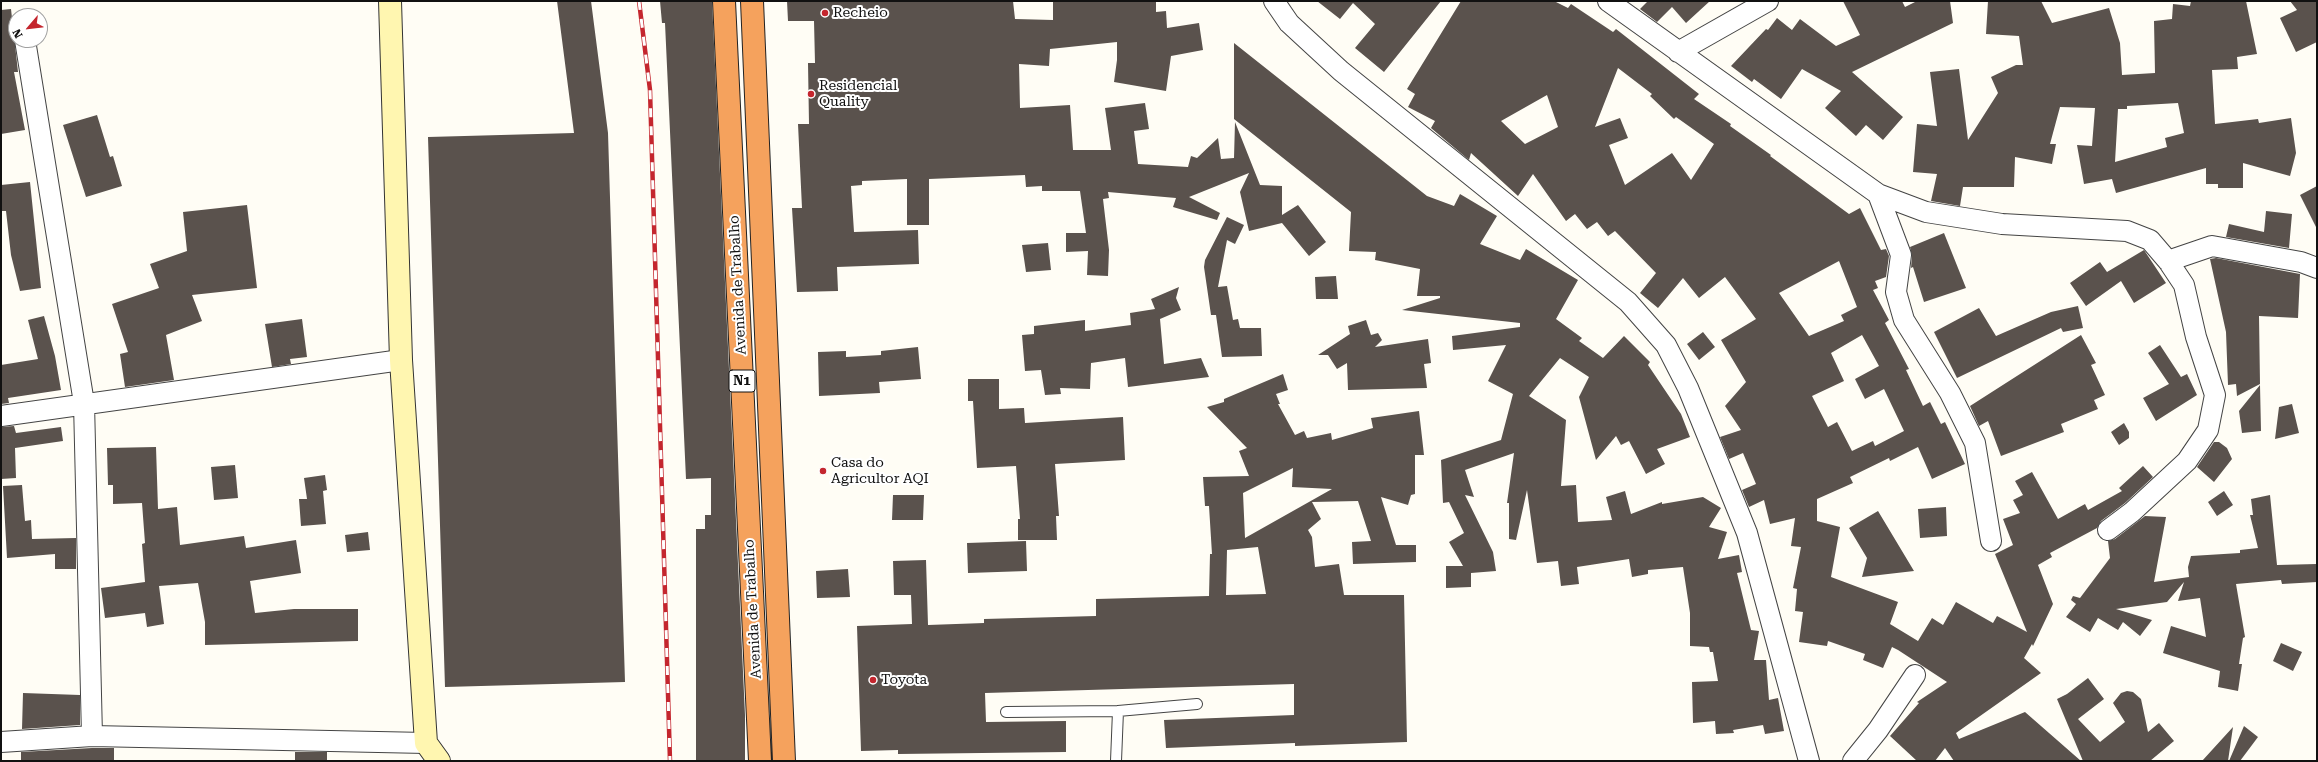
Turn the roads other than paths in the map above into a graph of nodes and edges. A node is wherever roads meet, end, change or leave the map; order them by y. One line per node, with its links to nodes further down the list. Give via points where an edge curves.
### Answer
1 (390, 1): 12 (street)
2 (724, 1): 25 (highway, Avenida de Trabalho / N1)
3 (752, 1): 26 (highway, Avenida de Trabalho / N1)
4 (1274, 1): 28 (street, via 1289,23 1341,71 1628,302 1666,346 1688,388 1747,533)
5 (1608, 1): 8 (street)
6 (1768, 1): 8 (street)
7 (26, 48): 13 (street)
8 (1678, 52): 9 (street)
9 (1878, 194): 10 (street, via 1926,212 2002,224 2127,231 2150,240); 16 (street, via 1901,255 1896,292 1904,320 1950,394 1975,443)
10 (2168, 261): 11 (street, via 2212,246 2301,262); 15 (street, via 2184,285 2196,337 2215,395 2208,430 2187,461 2132,512)
11 (2317, 268)
12 (401, 360): 13 (street); 23 (street)
13 (84, 403): 14 (street); 21 (street)
14 (1, 416)
15 (2108, 530)
16 (1991, 541)
17 (1915, 675): 29 (street, via 1878,730)
18 (1197, 704): 19 (lane)
19 (1118, 711): 20 (lane); 27 (lane)
20 (1006, 712)
21 (92, 736): 22 (street); 23 (street)
22 (1, 742)
23 (426, 743): 24 (street)
24 (439, 761)
25 (760, 761)
26 (784, 761)
27 (1116, 761)
28 (1809, 761)
29 (1853, 761)

